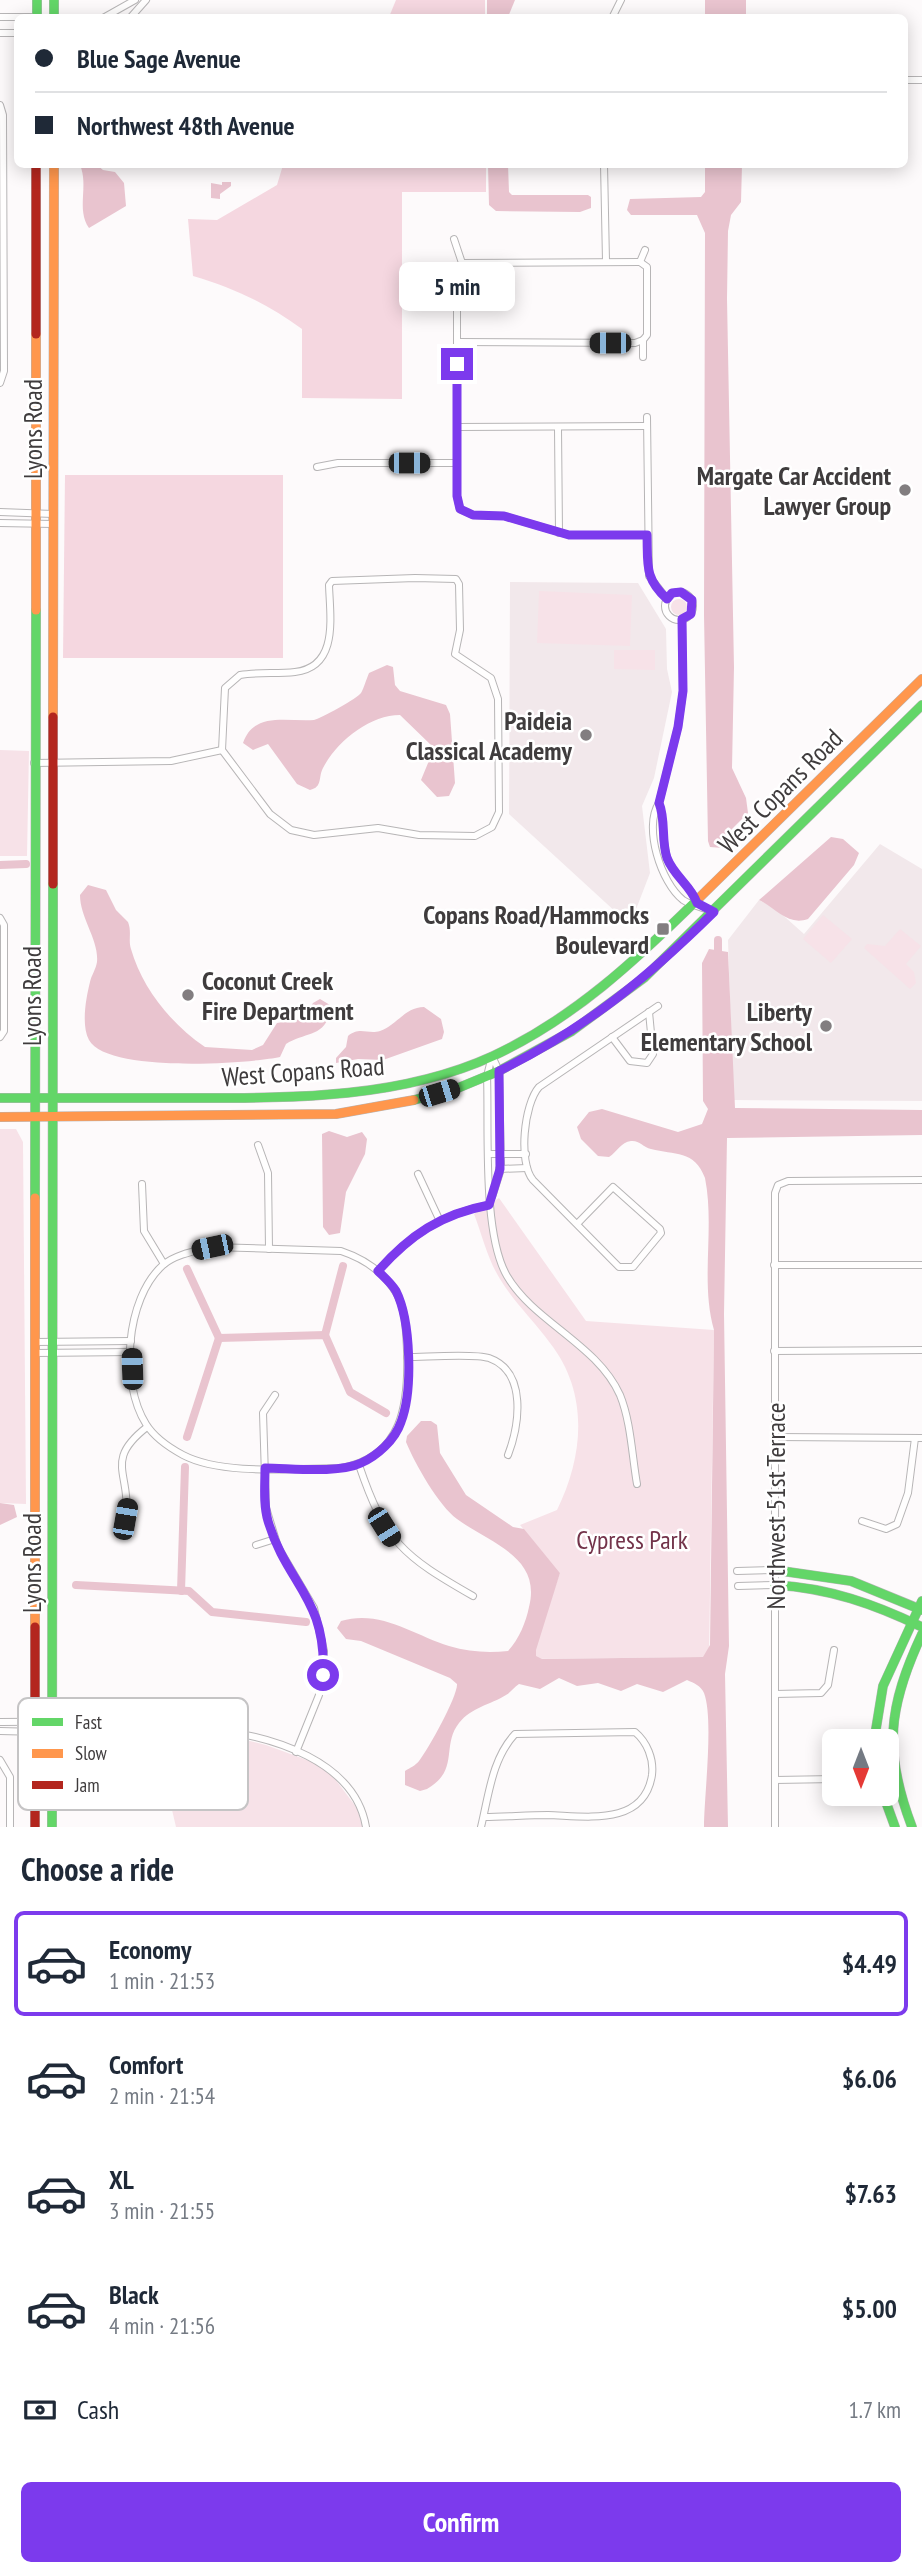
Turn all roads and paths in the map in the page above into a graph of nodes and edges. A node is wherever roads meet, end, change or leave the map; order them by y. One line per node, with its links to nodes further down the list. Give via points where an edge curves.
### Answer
1 (135, 0): 3 (street)
2 (146, 0): 4 (street)
3 (110, 14)
4 (134, 14)
5 (0, 105): 17 (street, via 4,372)
6 (36, 168): 25 (main road, Lyons Road)
7 (54, 168): 26 (main road, Lyons Road)
8 (604, 168): 11 (street)
9 (454, 239): 13 (street)
10 (645, 250): 12 (street)
11 (606, 261): 12 (street); 13 (street)
12 (640, 262): 14 (street, via 647,267 647,335)
13 (462, 263): 15 (street, via 457,270)
14 (643, 340): 15 (street); 16 (street)
15 (457, 342): 20 (street)
16 (643, 357)
17 (0, 383)
18 (647, 417): 19 (street)
19 (647, 426): 21 (street); 29 (street)
20 (457, 427): 21 (street); 22 (street)
21 (558, 428): 28 (street)
22 (457, 463): 23 (street); 28 (street, via 460,509 473,515 514,518)
23 (317, 467)
24 (0, 512): 25 (street)
25 (35, 519): 26 (street); 27 (street); 35 (main road, Lyons Road)
26 (53, 519): 36 (main road, Lyons Road)
27 (0, 523)
28 (559, 533): 29 (street)
29 (647, 535): 30 (street, via 649,576)
30 (667, 599): 31 (street, via 667,613); 31 (street, via 676,592 690,596 693,610)
31 (682, 619): 37 (street, via 683,691)
32 (922, 679): 38 (main road, West Copans Road)
33 (922, 705): 39 (main road, West Copans Road)
34 (222, 750): 34 (street, via 271,814 300,834 378,828 419,835 475,836 492,827 500,797 496,688 485,672 455,654 460,630 456,579 332,581 331,632 322,657 303,671 251,673 230,680 225,688); 36 (street, via 171,761)
35 (34, 763): 36 (street); 49 (main road, Lyons Road)
36 (51, 763): 50 (main road, Lyons Road)
37 (659, 803): 38 (street, via 668,860); 38 (street, via 653,821 660,863 684,901)
38 (697, 903): 39 (street); 45 (main road, West Copans Road, via 587,999)
39 (714, 912): 46 (main road, West Copans Road, via 606,1009)
40 (0, 918): 43 (street, via 4,925 4,1031)
41 (659, 1006): 42 (street)
42 (649, 1012): 44 (street); 44 (street, via 653,1054 647,1063 624,1057)
43 (0, 1037)
44 (612, 1037): 56 (street, via 535,1091 525,1120)
45 (492, 1056): 46 (street); 47 (street); 50 (main road, West Copans Road, via 414,1082 332,1095)
46 (499, 1071): 47 (main road, West Copans Road); 57 (street)
47 (487, 1076): 53 (main road, West Copans Road, via 400,1104 336,1114); 55 (street)
48 (0, 1098): 49 (main road, West Copans Road)
49 (36, 1098): 50 (main road, West Copans Road); 52 (main road, Lyons Road)
50 (52, 1098): 53 (main road, Lyons Road)
51 (0, 1117): 52 (main road, West Copans Road)
52 (34, 1117): 53 (main road, West Copans Road); 73 (main road, Lyons Road)
53 (53, 1118): 74 (main road, Lyons Road)
54 (258, 1145): 67 (street, via 268,1173)
55 (490, 1154): 57 (street); 59 (street)
56 (526, 1154): 57 (street); 58 (street)
57 (500, 1155): 60 (street)
58 (527, 1168): 60 (street); 66 (street)
59 (490, 1169): 60 (street); 64 (street)
60 (500, 1169): 64 (street)
61 (418, 1174): 65 (street)
62 (922, 1181): 69 (street, Northwest 51st Terrace, via 788,1181 778,1185)
63 (142, 1184): 68 (street, via 144,1231)
64 (489, 1205): 65 (street); 88 (street, via 499,1258 508,1277 588,1353 621,1397)
65 (439, 1219): 71 (street, via 410,1238)
66 (577, 1224): 66 (street, via 625,1268 633,1267 661,1234 613,1187)
67 (269, 1250): 68 (street, via 212,1247); 71 (street, via 341,1251)
68 (164, 1264): 72 (street, via 136,1304)
69 (775, 1265): 70 (street); 76 (street, Northwest 51st Terrace)
70 (922, 1265)
71 (378, 1271): 80 (street, via 395,1290 404,1314)
72 (131, 1340): 74 (street); 77 (street)
73 (35, 1342): 74 (street); 78 (main road, Lyons Road)
74 (52, 1342): 79 (main road, Lyons Road)
75 (922, 1350): 76 (street)
76 (774, 1351): 83 (street, Northwest 51st Terrace)
77 (131, 1352): 79 (street); 82 (street, via 135,1396)
78 (35, 1353): 79 (street); 104 (main road, Lyons Road)
79 (52, 1353): 105 (main road, Lyons Road)
80 (407, 1357): 85 (street, via 488,1358 504,1367 517,1395 517,1433); 86 (street, via 401,1424 383,1448)
81 (275, 1395): 87 (street, via 264,1413)
82 (147, 1427): 87 (street, via 184,1456 210,1465); 89 (street, via 128,1442 122,1456 128,1501)
83 (776, 1437): 84 (street); 93 (street, Northwest 51st Terrace)
84 (919, 1437): 90 (street, via 897,1524 886,1529)
85 (508, 1455)
86 (359, 1465): 87 (street); 97 (street, via 376,1514 392,1540 421,1566)
87 (265, 1468): 91 (street, via 266,1508)
88 (637, 1485)
89 (125, 1519)
90 (862, 1521)
91 (275, 1539): 92 (street); 113 (street, via 314,1608 324,1651 318,1696)
92 (256, 1545)
93 (775, 1570): 94 (street); 95 (street, Northwest 51st Terrace); 98 (main road, via 851,1579)
94 (737, 1571)
95 (775, 1585): 96 (street); 99 (main road, via 846,1593); 103 (street, Northwest 51st Terrace)
96 (738, 1586)
97 (473, 1596)
98 (921, 1606): 99 (main road)
99 (912, 1622): 100 (main road); 109 (main road, via 883,1686)
100 (922, 1627)
101 (922, 1634): 110 (main road, via 897,1691)
102 (834, 1650): 103 (street, via 828,1685 821,1693)
103 (775, 1694): 116 (street, Northwest 51st Terrace)
104 (35, 1698)
105 (52, 1698)
106 (0, 1722): 107 (street)
107 (18, 1724)
108 (18, 1728): 111 (street)
109 (876, 1729)
110 (890, 1729)
111 (0, 1731)
112 (248, 1736): 113 (street)
113 (296, 1752): 121 (street, via 344,1782)
114 (0, 1760): 120 (street, via 10,1777)
115 (822, 1779): 116 (street)
116 (775, 1780): 123 (street, Northwest 51st Terrace)
117 (900, 1798): 125 (main road)
118 (887, 1806): 124 (main road)
119 (484, 1817): 119 (street, via 495,1767 503,1746 515,1734 635,1732 648,1746 652,1778 635,1805 618,1814 596,1819); 122 (street)
120 (10, 1827)
121 (366, 1827)
122 (481, 1827)
123 (775, 1827)
124 (895, 1827)
125 (912, 1827)

